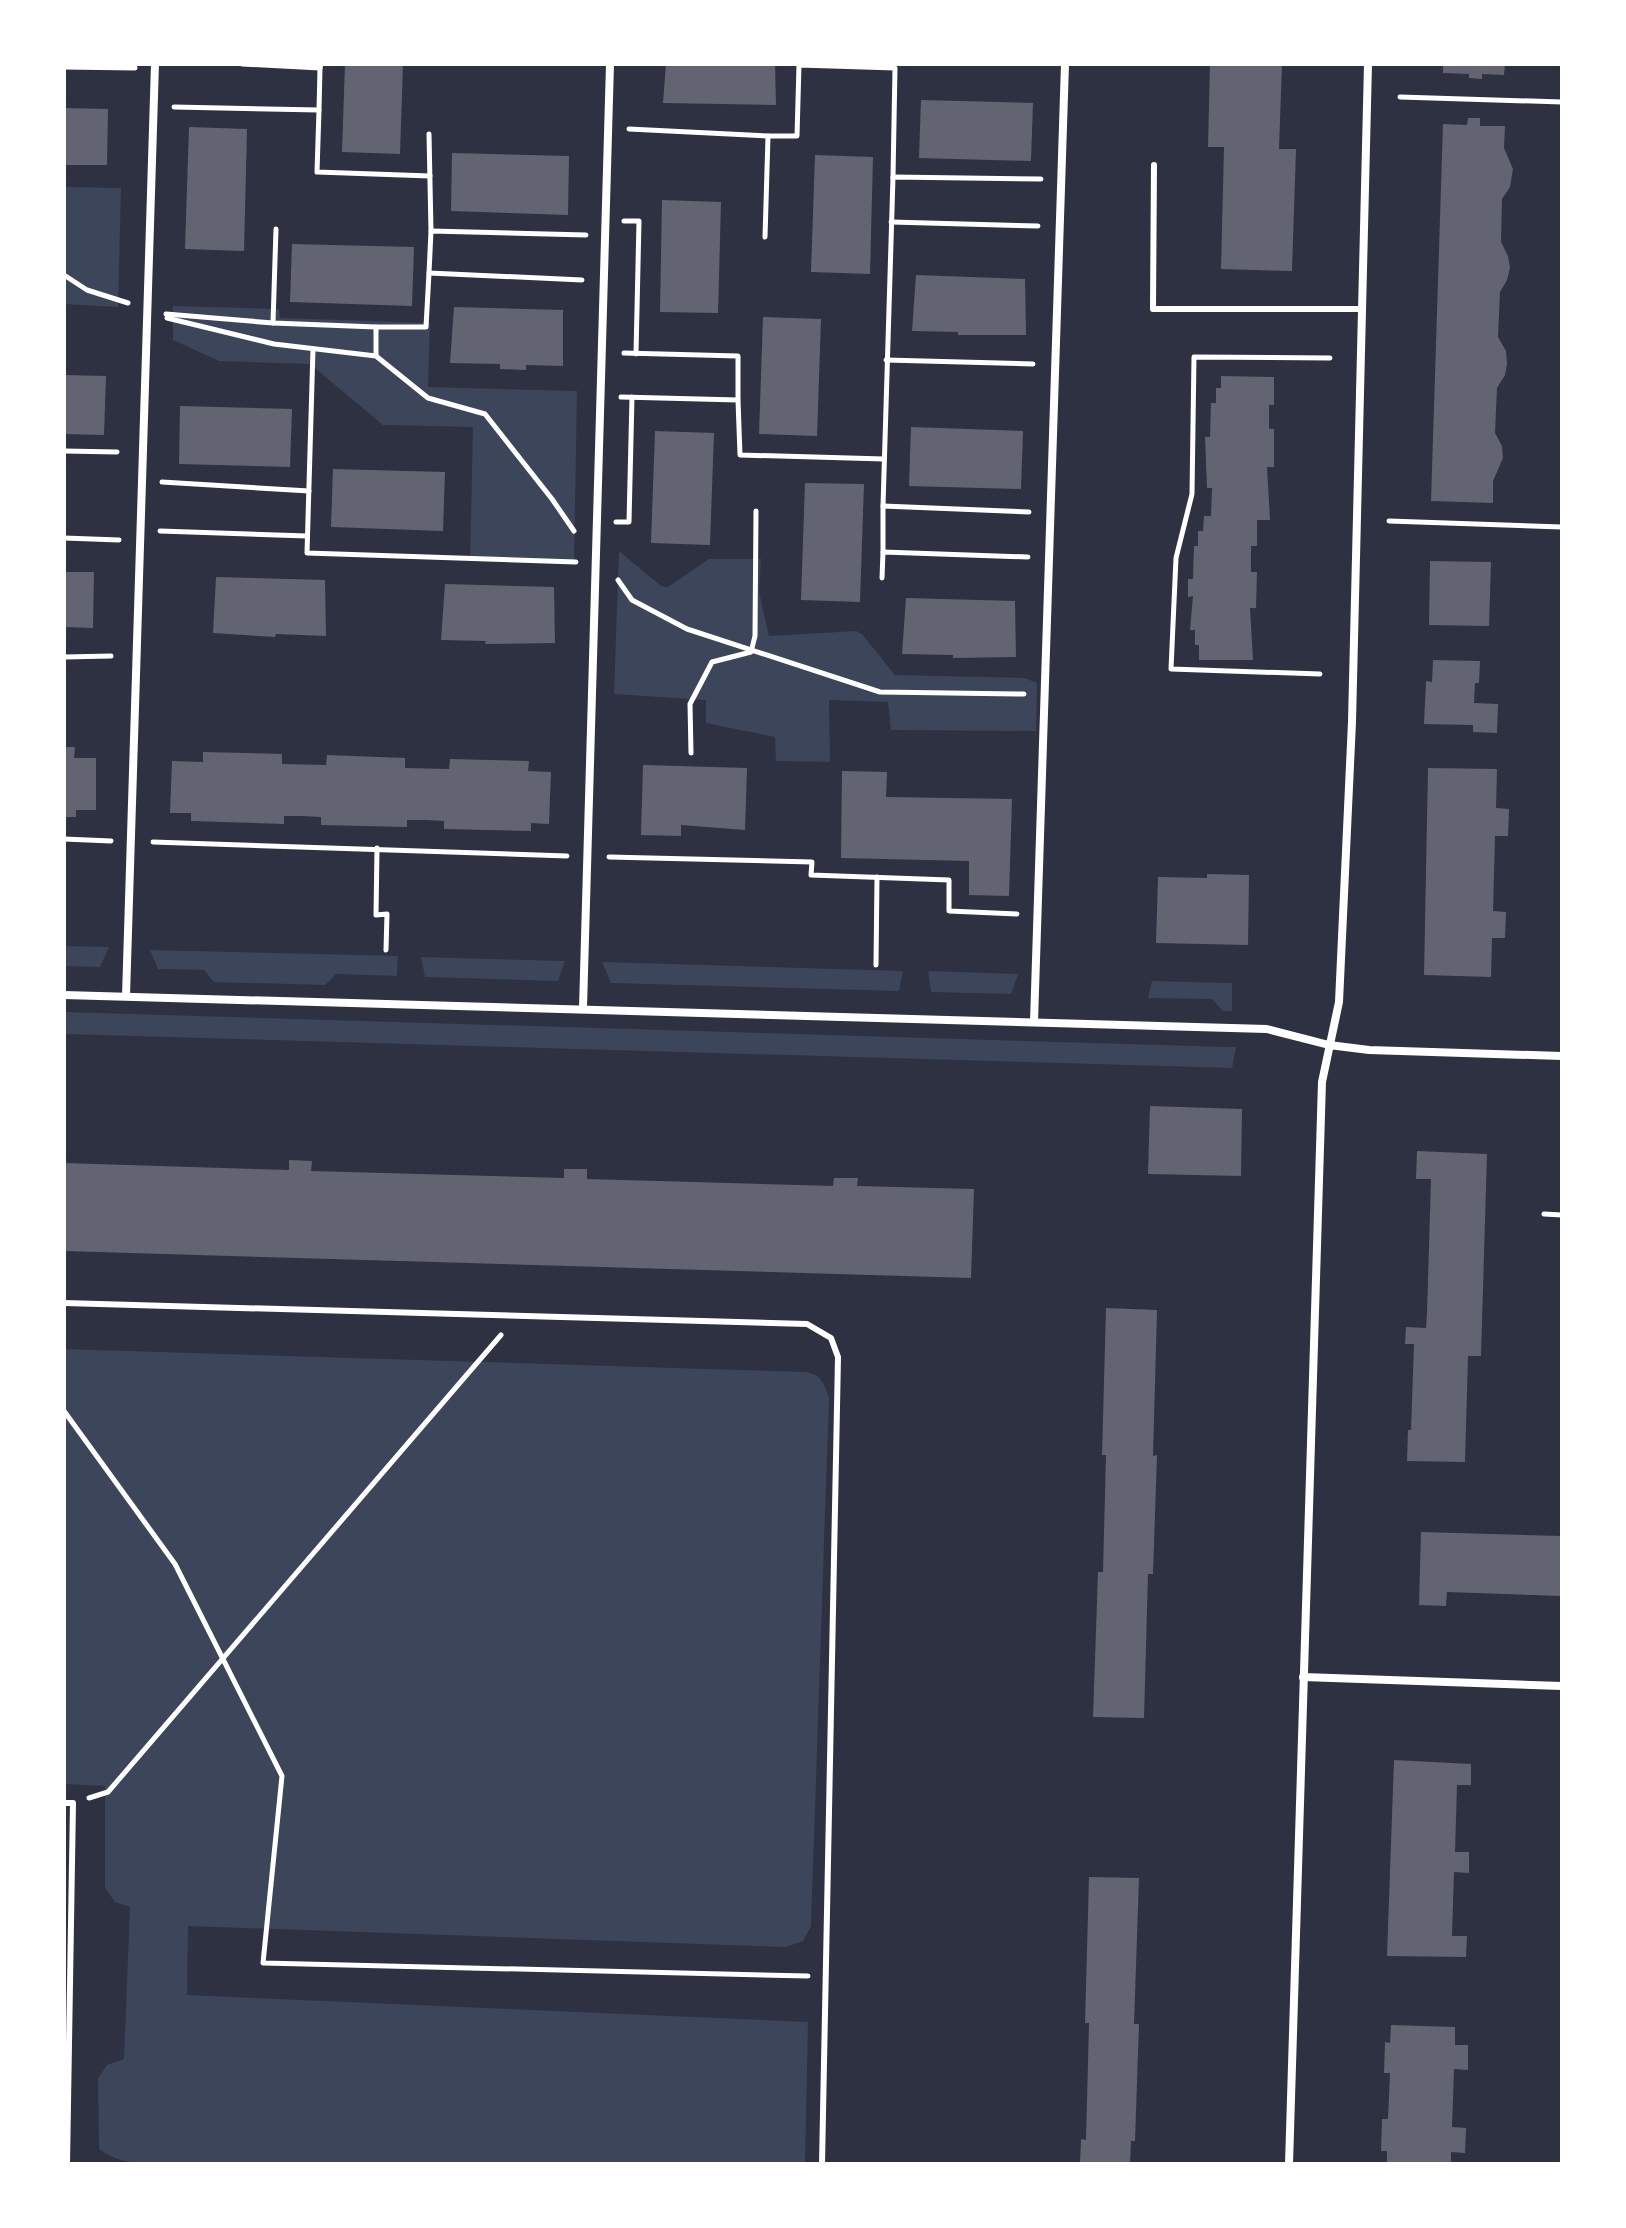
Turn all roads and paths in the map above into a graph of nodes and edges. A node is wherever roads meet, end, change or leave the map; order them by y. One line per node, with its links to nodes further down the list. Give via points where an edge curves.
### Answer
1 (242, 64): 7 (path)
2 (610, 64): 13 (street)
3 (799, 64): 15 (path, via 797,136); 18 (path, via 895,68)
4 (1065, 64): 19 (street)
5 (1368, 64): 30 (street)
6 (155, 66): 8 (path); 11 (street)
7 (320, 66): 12 (path)
8 (64, 67)
9 (1400, 97): 10 (path)
10 (1562, 102)
11 (154, 107): 12 (path); 31 (street)
12 (319, 110): 17 (path, via 317,172)
13 (608, 128): 15 (path); 20 (street)
14 (429, 134): 17 (path)
15 (768, 136): 26 (path)
16 (1154, 165): 30 (lane, via 1153,309)
17 (430, 176): 24 (path)
18 (893, 177): 19 (path); 21 (path)
19 (1062, 180): 22 (street)
20 (605, 220): 25 (street); 36 (path, via 639,221)
21 (891, 222): 22 (path); 39 (path)
22 (1060, 227): 40 (street)
23 (276, 229): 32 (path)
24 (431, 231): 25 (path); 27 (path)
25 (604, 235): 29 (street)
26 (765, 237)
27 (429, 273): 29 (path); 33 (path, via 426,327)
28 (64, 275): 31 (path, via 87,290)
29 (603, 281): 35 (street)
30 (1362, 309): 77 (street, via 1350,770 1339,1002)
31 (147, 313): 32 (path); 34 (path); 47 (street)
32 (273, 323): 33 (path)
33 (376, 327): 37 (path)
34 (313, 349): 37 (path); 48 (path)
35 (601, 352): 36 (path); 41 (street)
36 (636, 354): 43 (path, via 738,356)
37 (376, 356): 58 (path, via 428,398 485,414 577,536)
38 (1330, 358): 66 (path, via 1194,357 1192,494 1176,558 1171,669)
39 (886, 360): 40 (path); 46 (path)
40 (1056, 365): 51 (street)
41 (600, 397): 42 (path); 52 (street)
42 (632, 397): 43 (path); 52 (path, via 629,522)
43 (738, 400): 46 (path, via 740,455)
44 (64, 451): 45 (path)
45 (117, 452)
46 (884, 459): 49 (path)
47 (142, 481): 48 (path); 55 (street)
48 (309, 491): 56 (path)
49 (883, 506): 51 (path); 59 (path)
50 (756, 511): 63 (path)
51 (1051, 512): 60 (street)
52 (598, 521): 58 (street)
53 (1389, 521): 54 (path)
54 (1562, 527)
55 (140, 536): 56 (path); 57 (path); 74 (street)
56 (307, 536): 61 (path, via 307,553)
57 (64, 538)
58 (597, 552): 61 (street); 63 (path, via 632,600 687,629)
59 (883, 552): 60 (path); 62 (path)
60 (1049, 558): 67 (street)
61 (597, 563): 75 (street)
62 (882, 578)
63 (751, 652): 67 (path, via 880,692); 68 (path, via 712,662 690,704)
64 (111, 656): 65 (path)
65 (64, 657)
66 (1320, 674)
67 (1045, 694): 76 (street)
68 (691, 753)
69 (377, 848): 71 (path, via 376,915 387,914)
70 (877, 877): 72 (path)
71 (386, 950)
72 (876, 965)
73 (64, 995): 74 (street)
74 (126, 996): 75 (street)
75 (583, 1008): 76 (street)
76 (1034, 1022): 77 (street, via 1267,1029)
77 (1329, 1045): 78 (street); 85 (street, via 1322,1082)
78 (1562, 1056)
79 (1544, 1214): 80 (path)
80 (1562, 1215)
81 (64, 1303): 82 (lane)
82 (518, 1316): 84 (path); 89 (lane, via 807,1324 831,1338 838,1357)
83 (64, 1411): 84 (path, via 175,1564)
84 (222, 1659): 88 (path, via 108,1792); 89 (path, via 282,1776 263,1963)
85 (1303, 1677): 86 (street); 92 (street)
86 (1562, 1686)
87 (64, 1803): 88 (lane)
88 (73, 1803): 90 (lane)
89 (826, 1977): 91 (lane)
90 (67, 2164)
91 (822, 2164)
92 (1289, 2164)

